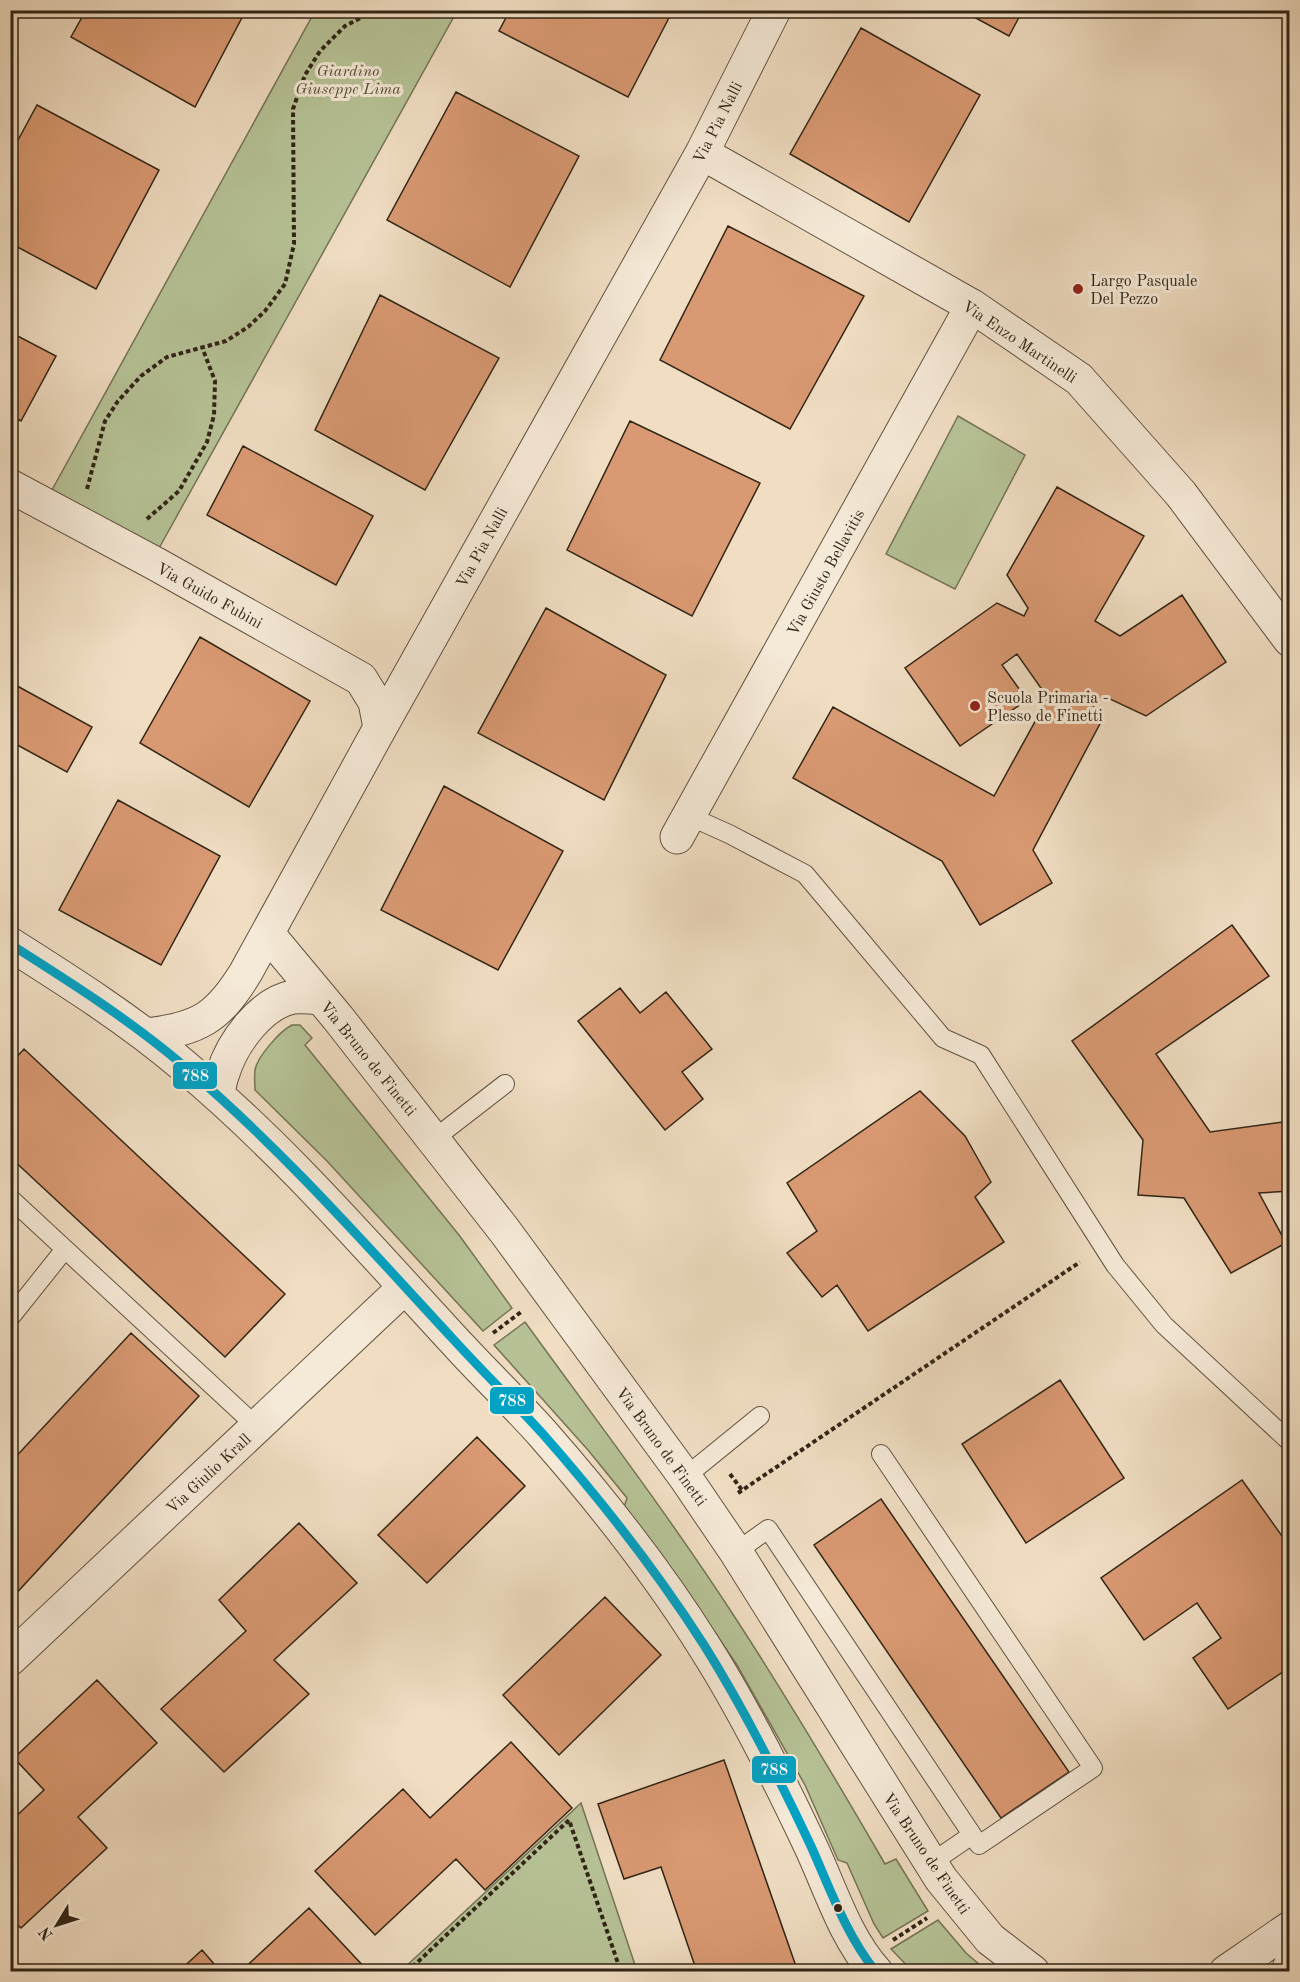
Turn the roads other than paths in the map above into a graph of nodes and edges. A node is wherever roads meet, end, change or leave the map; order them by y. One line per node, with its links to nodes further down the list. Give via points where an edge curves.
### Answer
1 (774, 10): 2 (street, Via Pia Nalli)
2 (702, 153): 3 (street, Via Enzo Martinelli); 6 (street, Via Pia Nalli)
3 (972, 306): 5 (street, Via Enzo Martinelli, via 1079,379 1181,494); 7 (street, Via Giusto Bellavitis)
4 (10, 486): 6 (street, Via Guido Fubini, via 360,679 375,702)
5 (1290, 640)
6 (380, 728): 8 (street, Via Pia Nalli)
7 (683, 826): 21 (lane, via 729,834 806,874 943,1038 981,1055 1115,1265 1164,1325)
8 (268, 934): 10 (street, Via Bruno de Finetti); 11 (street, Via Pia Nalli, via 235,990 212,1015 188,1028)
9 (14, 952): 11 (street)
10 (321, 998): 13 (street, via 291,998 271,1007 256,1020 231,1053); 14 (street, Via Bruno de Finetti)
11 (146, 1035): 13 (street)
12 (504, 1084): 14 (lane)
13 (218, 1095): 17 (street, via 345,1219)
14 (434, 1139): 23 (street, Via Bruno de Finetti)
15 (10, 1198): 16 (lane)
16 (64, 1249): 18 (lane); 20 (lane)
17 (405, 1287): 20 (street, Via Giulio Krall); 29 (street, via 572,1468 703,1644 762,1747 843,1920)
18 (10, 1318)
19 (760, 1416): 23 (lane)
20 (257, 1427): 25 (street, Via Giulio Krall)
21 (1290, 1442)
22 (881, 1454): 26 (lane, via 1093,1768 979,1845)
23 (685, 1477): 24 (street, Via Bruno de Finetti)
24 (736, 1552): 26 (lane, via 768,1529); 27 (street, Via Bruno de Finetti)
25 (10, 1659)
26 (972, 1835): 27 (lane)
27 (931, 1863): 31 (street, Via Bruno de Finetti, via 990,1939)
28 (1290, 1928): 32 (street)
29 (870, 1964)
30 (1290, 1966): 33 (street)
31 (1033, 1971)
32 (1227, 1971)
33 (1288, 1971)

